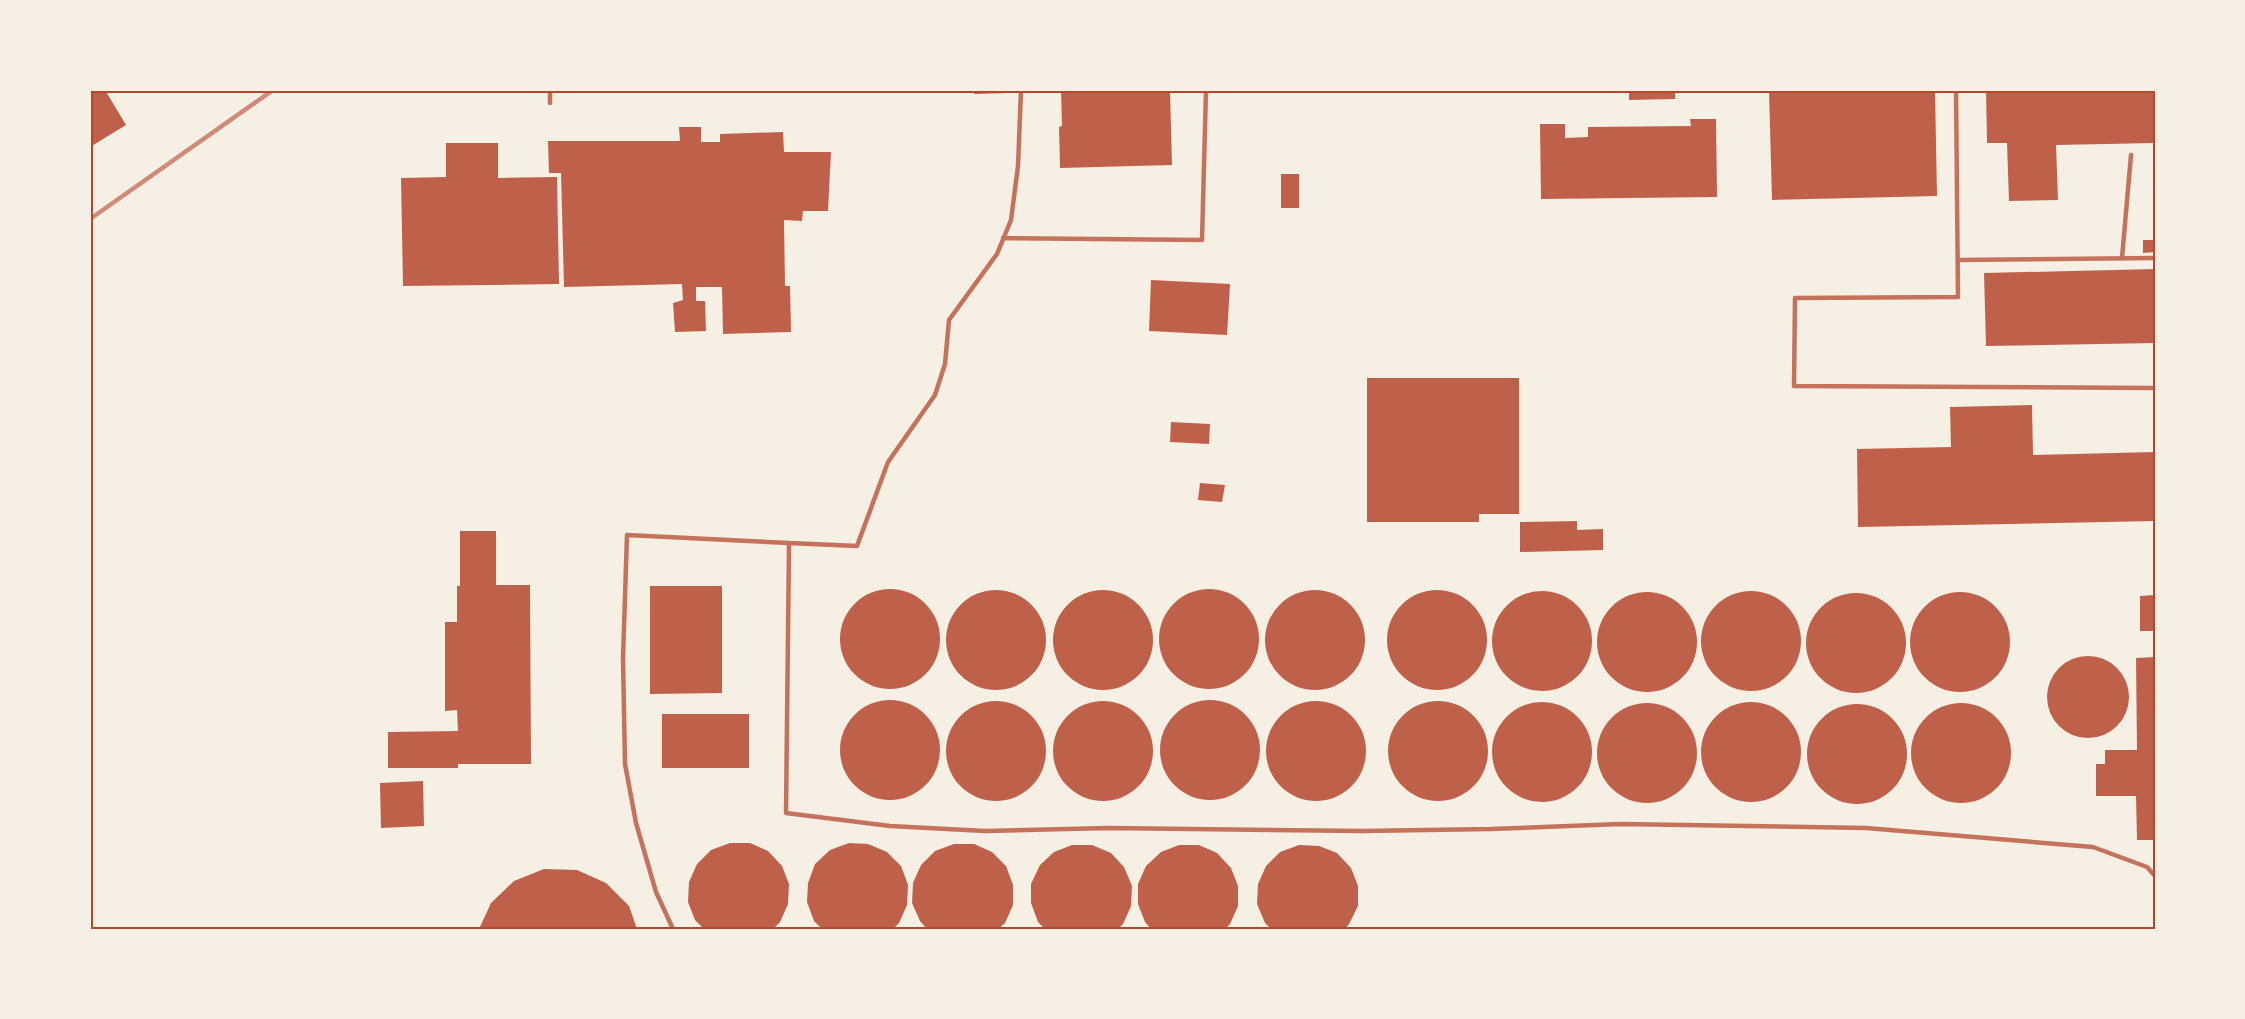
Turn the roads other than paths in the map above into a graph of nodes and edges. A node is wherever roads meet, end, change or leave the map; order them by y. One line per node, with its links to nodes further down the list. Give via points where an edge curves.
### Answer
1 (550, 90): 5 (lane)
2 (1021, 90): 7 (lane, via 1014,205)
3 (1206, 90): 7 (lane, via 1202,240)
4 (1956, 90): 10 (lane)
5 (550, 103)
6 (2131, 155): 8 (lane)
7 (1003, 238): 12 (lane, via 997,254 950,320 945,364 935,395 888,462 857,546)
8 (2122, 258): 9 (lane); 10 (lane)
9 (2155, 258)
10 (1958, 260): 11 (lane, via 1958,297 1795,298 1794,386)
11 (2155, 388)
12 (789, 543): 13 (lane, via 786,813 890,826 985,831 1362,831 1620,824 1866,828 2093,847 2147,867); 14 (lane, via 627,535 625,764 636,823 656,892)
13 (2155, 876)
14 (673, 929)

